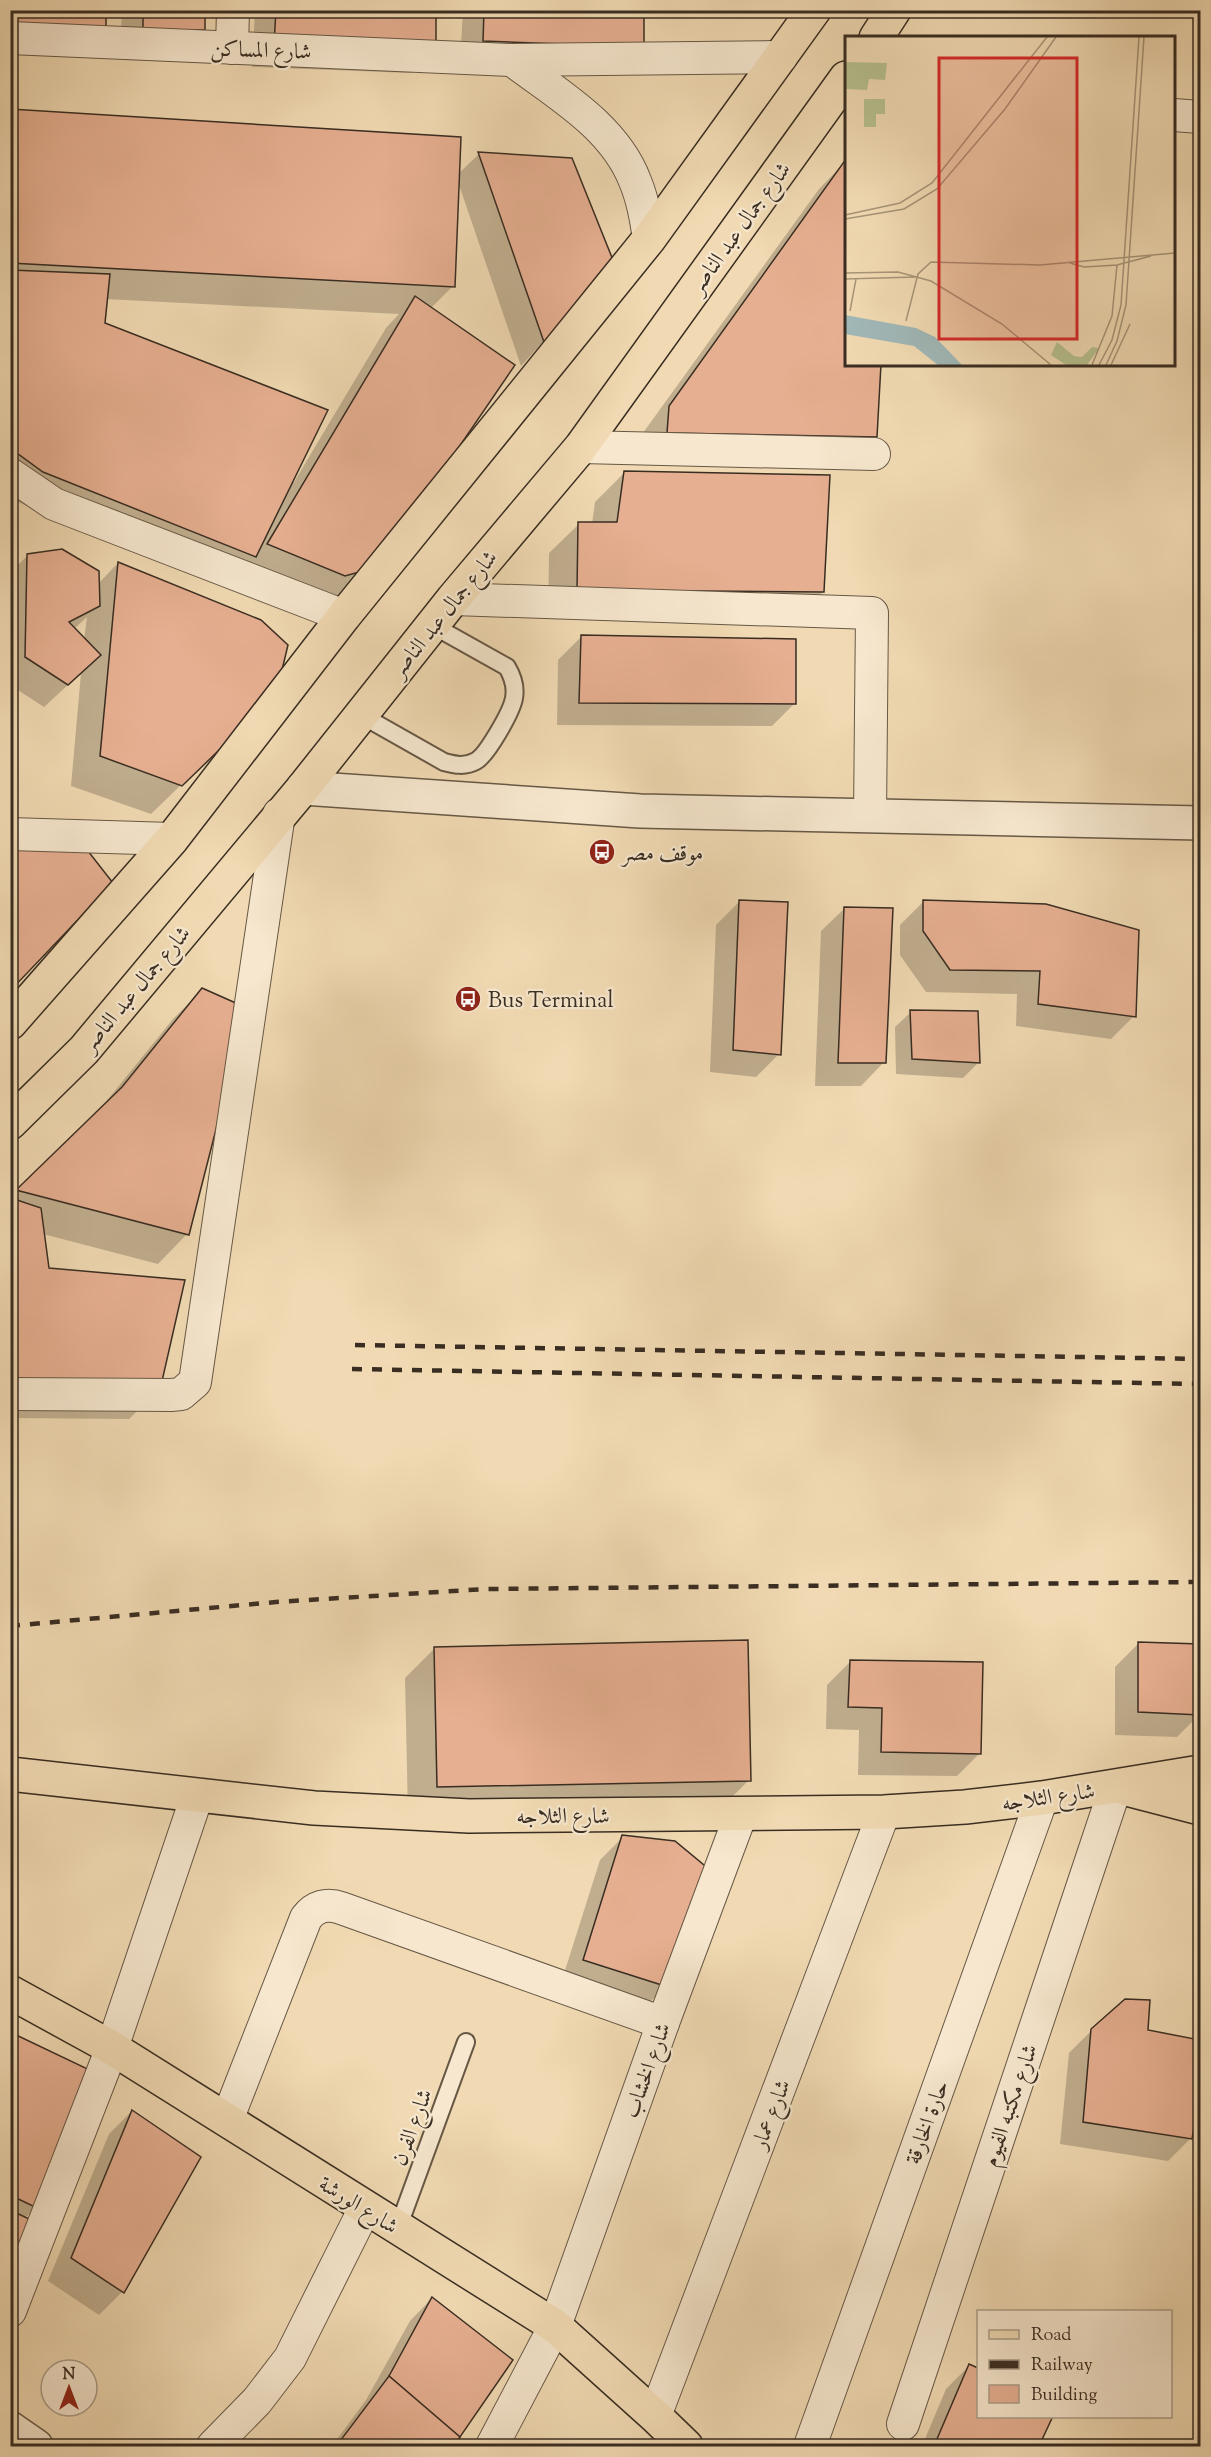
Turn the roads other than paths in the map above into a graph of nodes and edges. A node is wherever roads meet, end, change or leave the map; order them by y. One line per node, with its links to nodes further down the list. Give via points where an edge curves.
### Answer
1 (233, 10): 6 (street)
2 (814, 10): 7 (main road)
3 (894, 10): 4 (main road)
4 (877, 36)
5 (10, 38): 6 (street, شارع المساكن)
6 (232, 48): 8 (street, شارع المساكن)
7 (781, 57): 8 (street, شارع المساكن); 12 (main road)
8 (512, 60): 12 (street, via 600,128 620,151 635,179)
9 (845, 79): 13 (main road, شارع جمال عبد الناصر)
10 (1175, 115): 11 (street)
11 (1200, 117)
12 (649, 239): 17 (main road)
13 (580, 447): 14 (street); 16 (main road, شارع جمال عبد الناصر)
14 (874, 454)
15 (10, 474): 17 (street, via 63,508)
16 (453, 599): 18 (main road, شارع جمال عبد الناصر); 22 (street, via 872,613)
17 (344, 616): 25 (main road)
18 (432, 625): 19 (main road, شارع جمال عبد الناصر); 19 (lane, via 507,667 512,676 512,706 483,756 466,765 444,762)
19 (361, 715): 20 (main road, شارع جمال عبد الناصر)
20 (303, 788): 21 (main road, شارع جمال عبد الناصر); 22 (street, via 640,811)
21 (279, 814): 27 (main road, شارع جمال عبد الناصر, via 84,1050); 28 (street, via 195,1382 181,1394 171,1395)
22 (870, 816): 23 (street)
23 (1200, 823)
24 (10, 834): 25 (street)
25 (172, 838): 26 (main road)
26 (10, 1023)
27 (10, 1123)
28 (10, 1394)
29 (1200, 1772): 31 (main road, شارع الثلاجه)
30 (10, 1774): 32 (main road, شارع الثلاجه)
31 (1116, 1786): 33 (main road, شارع الثلاجه); 34 (main road, شارع الثلاجه); 47 (street, شارع مكتبه الفيوم)
32 (197, 1796): 36 (main road, شارع الثلاجه, via 314,1808 469,1816); 40 (street)
33 (1042, 1798): 35 (main road, شارع الثلاجه); 53 (street, حارة الخارقة)
34 (1200, 1808)
35 (884, 1812): 36 (main road, شارع الثلاجه); 46 (street, شارع عمار)
36 (741, 1814): 38 (street, شارع الخشاب)
37 (10, 1992): 40 (main road, شارع الورشة)
38 (663, 2023): 41 (street, via 326,1905 306,1918); 45 (street, شارع الخشاب)
39 (466, 2042): 43 (lane, شارع الفرن)
40 (112, 2048): 41 (main road, شارع الورشة); 44 (street)
41 (226, 2120): 42 (main road, شارع الورشة)
42 (365, 2208): 43 (main road, شارع الورشة); 50 (street, via 290,2358 257,2401)
43 (398, 2228): 45 (main road, شارع الورشة)
44 (10, 2311)
45 (555, 2326): 46 (main road, شارع الورشة); 51 (street, شارع الخشاب)
46 (656, 2416): 52 (main road, شارع الورشة)
47 (903, 2424)
48 (10, 2428): 49 (street)
49 (36, 2446)
50 (213, 2446)
51 (492, 2446)
52 (686, 2446)
53 (810, 2446)

